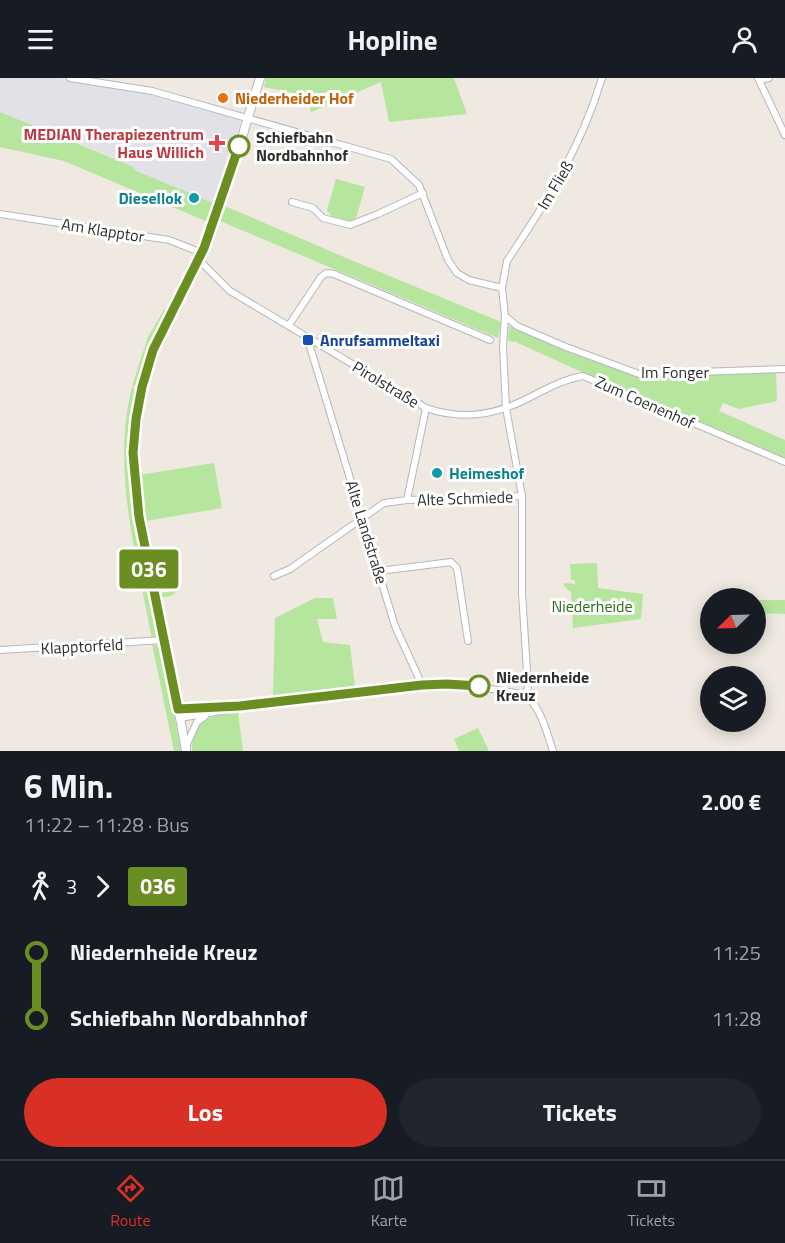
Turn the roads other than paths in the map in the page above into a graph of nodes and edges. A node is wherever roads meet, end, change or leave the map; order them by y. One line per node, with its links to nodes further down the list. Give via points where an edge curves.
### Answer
1 (70, 78): 6 (street, via 146,90)
2 (260, 78): 6 (street)
3 (602, 78): 13 (street, Im Fließ, via 574,152 507,261)
4 (769, 78): 5 (street)
5 (759, 79): 7 (street)
6 (247, 118): 8 (street, via 391,159); 11 (street)
7 (785, 135)
8 (423, 193): 9 (street, via 350,225 323,218 313,208); 13 (street, via 448,260 457,273)
9 (292, 202)
10 (0, 214): 11 (street, Am Klapptor, via 169,240 197,251)
11 (200, 257): 27 (street, via 153,350 136,419 133,453 139,517)
12 (204, 265): 15 (street, via 230,291)
13 (502, 288): 14 (street)
14 (505, 316): 18 (street, Im Fonger, via 517,326 639,374); 20 (street, via 502,346)
15 (289, 325): 16 (street); 17 (street, via 326,273)
16 (308, 338): 19 (street, Pirolstraße); 24 (street, Alte Landstraße)
17 (490, 340)
18 (785, 369)
19 (426, 408): 20 (street, Pirolstraße, via 459,416); 23 (street, Alte Schmiede)
20 (506, 408): 21 (street, Zum Coenenhof, via 569,378 583,376); 22 (street)
21 (785, 462)
22 (522, 496): 23 (street, Alte Schmiede); 31 (street, via 522,593 528,687)
23 (407, 500): 24 (street, Alte Schmiede, via 384,503)
24 (363, 518): 25 (street, Alte Landstraße); 26 (street, Alte Schmiede)
25 (379, 571): 28 (street, via 451,562 457,568); 30 (street, Alte Landstraße, via 395,626)
26 (274, 576)
27 (164, 640): 29 (street, Klapptorfeld); 33 (street)
28 (468, 641)
29 (0, 650)
30 (422, 685): 31 (street, via 467,685); 32 (street)
31 (525, 695): 36 (street, via 539,713)
32 (240, 706): 33 (street); 34 (street)
33 (179, 713): 34 (street); 35 (street)
34 (208, 714): 35 (street, via 196,722)
35 (186, 751)
36 (554, 751)

